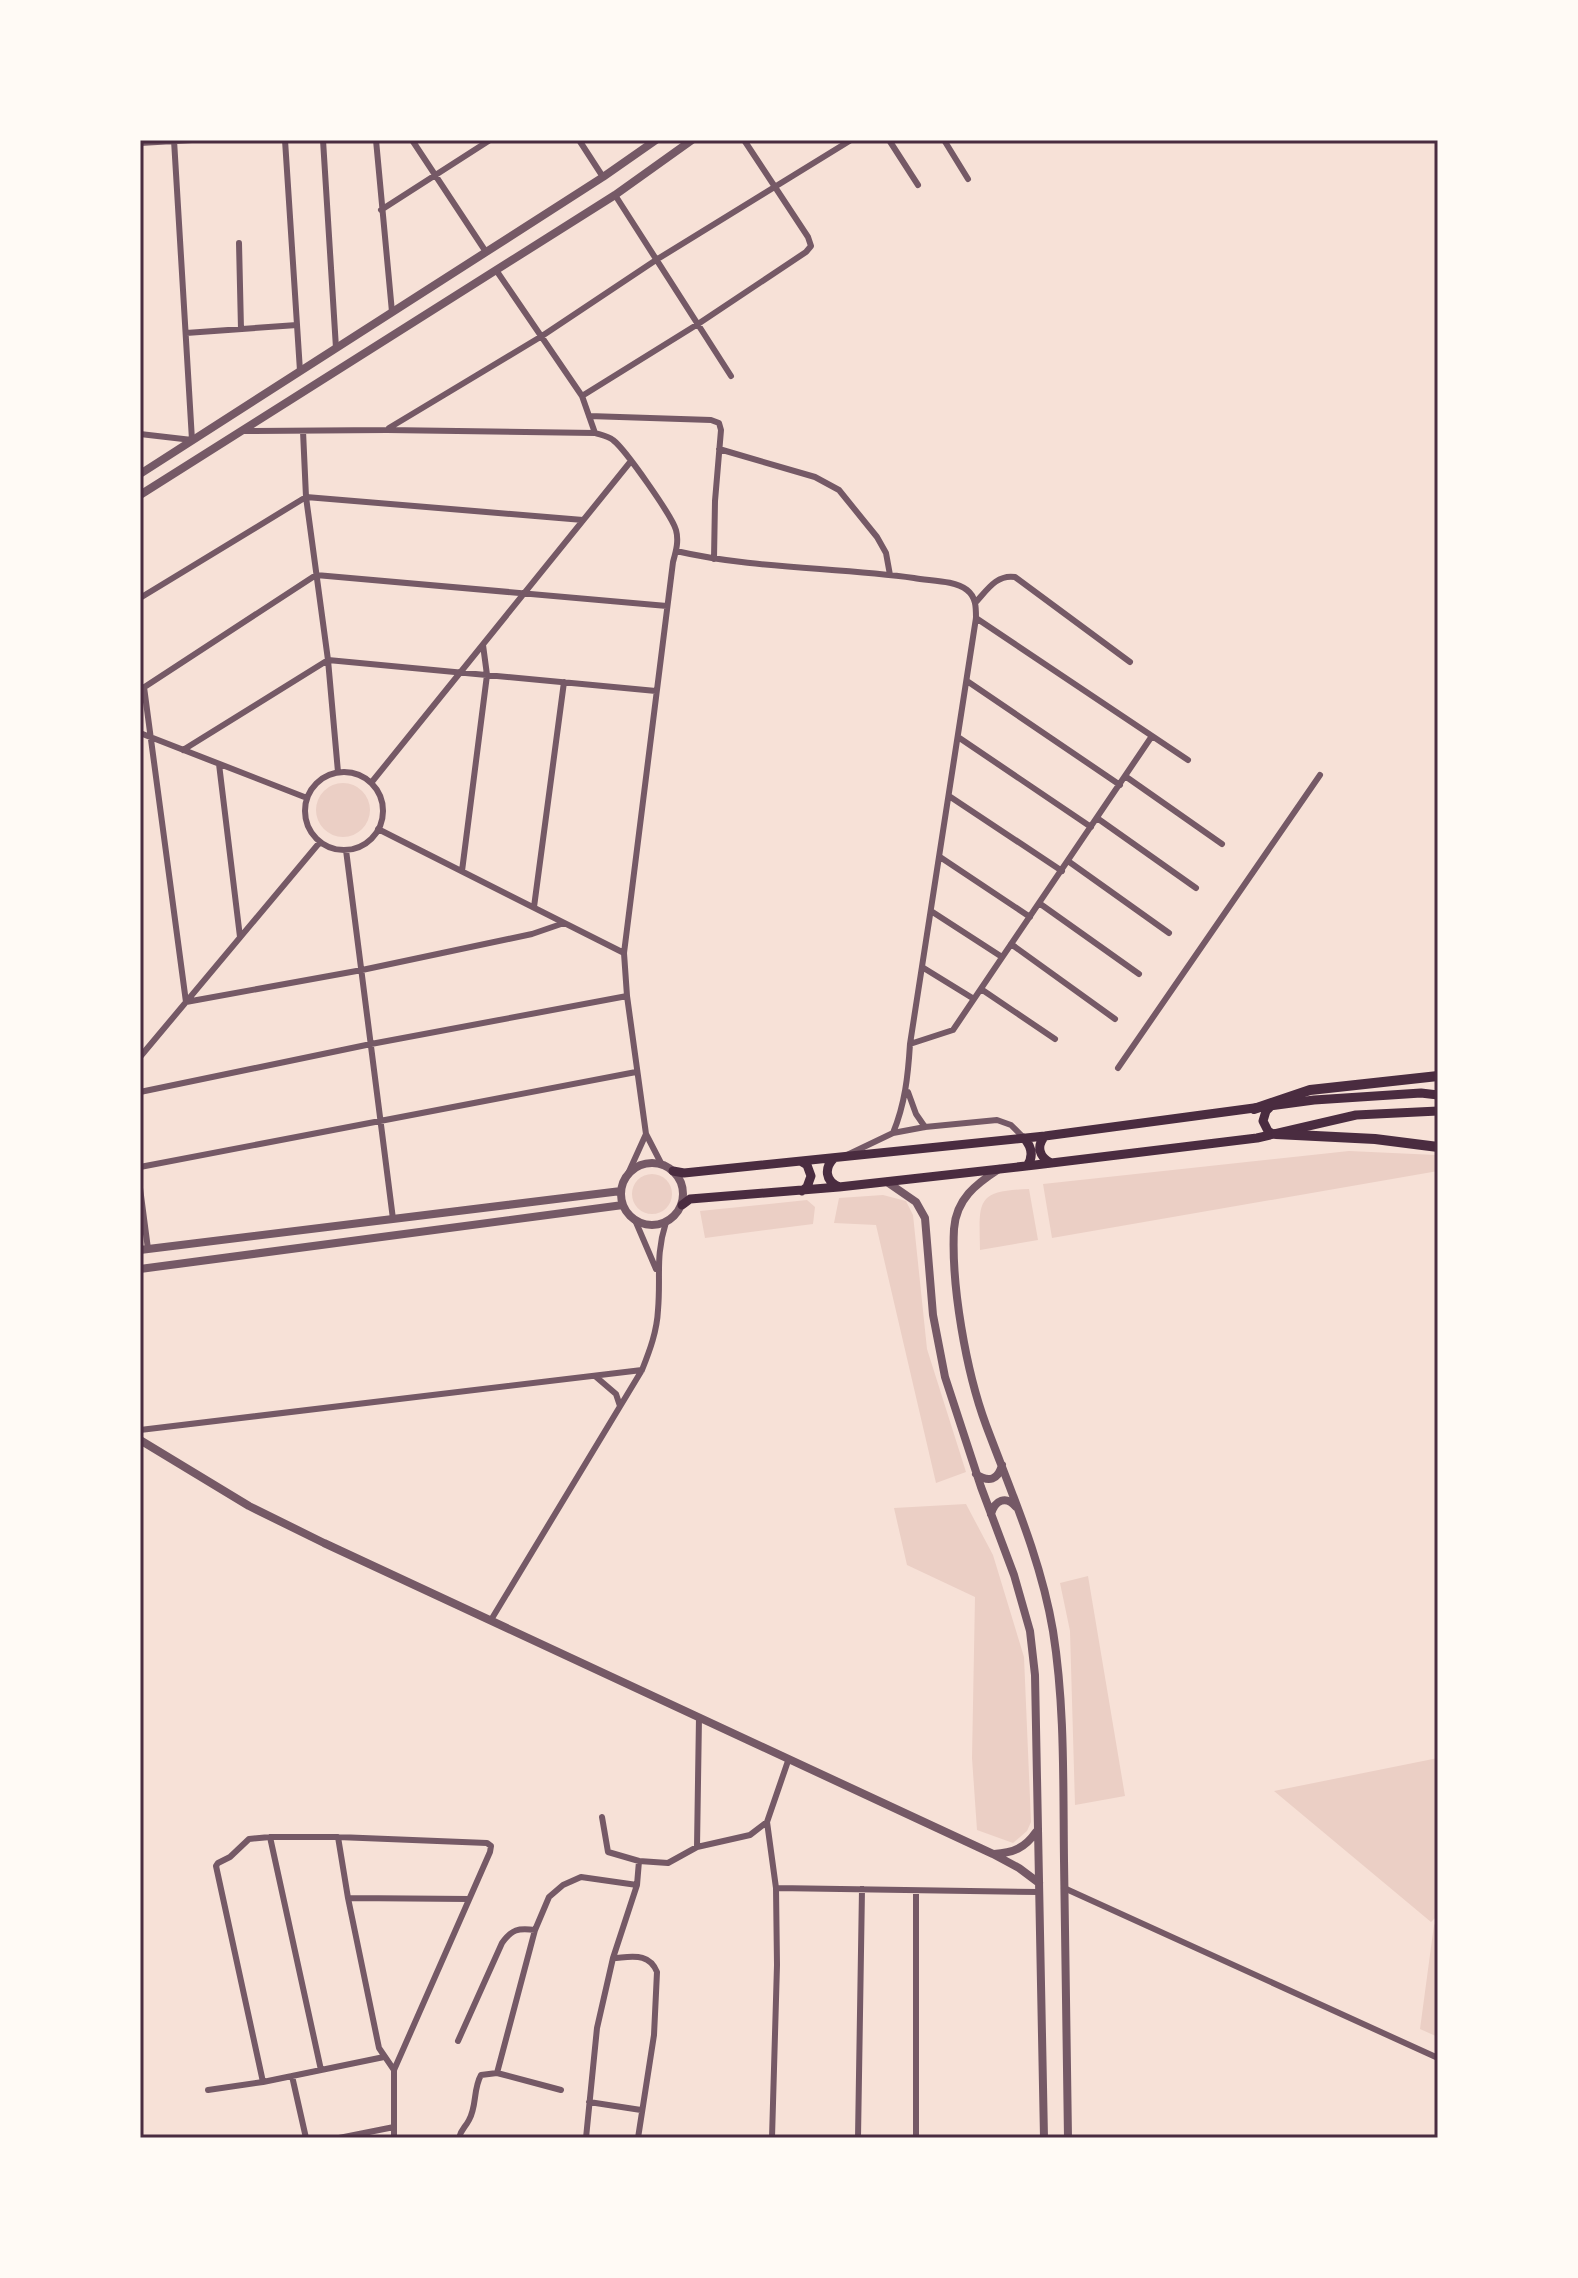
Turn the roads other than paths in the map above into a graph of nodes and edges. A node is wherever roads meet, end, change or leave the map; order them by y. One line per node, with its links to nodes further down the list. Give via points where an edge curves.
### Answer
1 (174, 140): 2 (street); 15 (street); 31 (street)
2 (192, 140)
3 (285, 140): 29 (street)
4 (323, 140): 33 (street)
5 (376, 140): 22 (street)
6 (412, 140): 16 (street)
7 (490, 140): 16 (street)
8 (579, 140): 17 (street)
9 (656, 140): 17 (street)
10 (692, 140): 21 (street)
11 (744, 140): 20 (street)
12 (851, 140): 20 (street)
13 (889, 140): 19 (street)
14 (944, 140): 18 (street)
15 (140, 143)
16 (435, 175): 22 (street); 24 (street)
17 (603, 177): 24 (street)
18 (968, 179)
19 (918, 185)
20 (776, 187): 25 (street); 28 (street, via 811,246)
21 (615, 195): 25 (street); 26 (street)
22 (381, 210): 27 (street)
23 (239, 243): 30 (street)
24 (486, 252): 27 (street)
25 (656, 260): 28 (street); 32 (street)
26 (496, 270): 32 (street); 39 (street)
27 (392, 312): 33 (street)
28 (698, 324): 35 (street); 36 (street)
29 (297, 325): 30 (street); 34 (street)
30 (241, 329): 31 (street)
31 (186, 333): 43 (street)
32 (542, 336): 36 (street); 38 (street)
33 (336, 348): 34 (street)
34 (300, 371): 43 (street)
35 (731, 376)
36 (582, 396): 37 (street)
37 (589, 416): 41 (street); 44 (street, via 711,420 721,430)
38 (387, 430): 40 (street); 41 (street)
39 (241, 431): 40 (street); 47 (street)
40 (303, 431): 48 (street)
41 (595, 433): 45 (street, via 614,440)
42 (140, 434): 43 (street)
43 (192, 440): 46 (street)
44 (719, 449): 51 (street); 53 (street, via 815,477 839,490 877,537)
45 (631, 461): 49 (street); 50 (street, via 675,527)
46 (140, 474)
47 (140, 495)
48 (306, 497): 49 (street); 52 (street); 55 (street)
49 (583, 520): 54 (street)
50 (676, 551): 51 (street); 57 (street)
51 (714, 559): 53 (street)
52 (316, 575): 54 (street); 60 (street); 66 (street)
53 (890, 575): 56 (street, via 955,584)
54 (524, 593): 57 (street); 59 (street)
55 (140, 598)
56 (976, 602): 58 (street); 61 (street, via 1000,579 1015,577)
57 (667, 606): 67 (street)
58 (976, 618): 64 (street); 69 (street)
59 (483, 645): 62 (street); 63 (street)
60 (328, 660): 62 (street); 72 (street); 75 (street)
61 (1130, 662)
62 (459, 674): 63 (street); 78 (street)
63 (487, 675): 65 (street); 90 (street)
64 (967, 681): 71 (street); 79 (street)
65 (564, 682): 67 (street); 94 (street)
66 (142, 688): 70 (street)
67 (656, 691): 101 (street)
68 (140, 733): 70 (street)
69 (1152, 736): 73 (street); 77 (street)
70 (151, 737): 72 (street); 109 (street)
71 (958, 737): 80 (street); 83 (street)
72 (183, 750): 74 (street)
73 (1188, 760)
74 (219, 764): 81 (street); 99 (street)
75 (338, 772): 78 (street); 81 (street, via 314,786)
76 (1320, 775): 115 (street)
77 (1125, 776): 79 (street); 86 (street)
78 (371, 783): 84 (street, via 382,805)
79 (1120, 785): 82 (street)
80 (949, 796): 88 (street); 91 (street)
81 (307, 798): 85 (street, via 306,822)
82 (1097, 818): 83 (street); 92 (street)
83 (1091, 827): 89 (street)
84 (378, 829): 87 (street, via 370,840); 90 (street)
85 (320, 842): 87 (street); 99 (street)
86 (1222, 844)
87 (346, 850): 104 (street)
88 (940, 857): 95 (street); 96 (street)
89 (1068, 861): 91 (street); 98 (street)
90 (462, 871): 94 (street)
91 (1062, 871): 93 (street)
92 (1196, 888)
93 (1039, 903): 96 (street); 105 (street)
94 (534, 907): 97 (street)
95 (931, 911): 102 (street); 103 (street)
96 (1030, 917): 100 (street)
97 (564, 923): 101 (street); 104 (street)
98 (1169, 933)
99 (240, 937): 109 (street)
100 (1011, 944): 102 (street); 110 (street)
101 (624, 953): 107 (street)
102 (1002, 957): 106 (street)
103 (922, 967): 108 (street); 113 (street)
104 (362, 970): 109 (street); 112 (street)
105 (1139, 974)
106 (981, 989): 108 (street); 111 (street)
107 (627, 996): 112 (street); 116 (street)
108 (974, 999): 113 (street, via 953,1030)
109 (186, 1002): 114 (street)
110 (1115, 1019)
111 (1055, 1039)
112 (371, 1044): 119 (street); 124 (street)
113 (910, 1044): 118 (street)
114 (140, 1057)
115 (1118, 1068)
116 (636, 1072): 124 (street); 127 (street)
117 (1438, 1076): 122 (highway, via 1310,1090)
118 (907, 1084): 125 (street); 126 (street)
119 (140, 1092)
120 (1438, 1095): 121 (main road)
121 (1270, 1107): 122 (main road); 128 (main road, via 1263,1121)
122 (1254, 1109): 129 (main road)
123 (1438, 1111): 128 (main road, via 1356,1115)
124 (381, 1119): 137 (street); 148 (street)
125 (925, 1127): 126 (street); 130 (street, via 997,1120)
126 (893, 1133): 132 (street)
127 (646, 1134): 135 (street); 140 (street)
128 (1275, 1134): 131 (highway); 134 (main road)
129 (1045, 1136): 130 (main road); 134 (main road, via 1040,1151)
130 (1024, 1138): 132 (main road); 136 (main road, via 1032,1150)
131 (1438, 1147)
132 (839, 1157): 133 (main road); 142 (main road, via 829,1162 827,1174)
133 (802, 1162): 139 (main road); 145 (main road, via 811,1176)
134 (1051, 1163): 136 (main road)
135 (662, 1165): 139 (street); 140 (street, via 642,1164)
136 (1027, 1166): 138 (main road)
137 (140, 1167)
138 (999, 1169): 141 (main road); 159 (street, via 970,1191 954,1228 970,1373)
139 (673, 1171): 147 (street, via 682,1186)
140 (627, 1176): 144 (street)
141 (887, 1182): 142 (main road); 160 (street, via 916,1202 925,1218 937,1340)
142 (839, 1187): 145 (main road)
143 (140, 1188): 151 (street)
144 (621, 1191): 146 (street); 148 (street)
145 (802, 1191): 147 (main road, via 690,1199)
146 (623, 1205): 149 (street); 152 (street)
147 (682, 1205): 150 (street)
148 (393, 1219): 151 (street)
149 (635, 1220): 150 (street, via 645,1225); 153 (street)
150 (666, 1222): 153 (street)
151 (144, 1250)
152 (140, 1269)
153 (658, 1276): 154 (street, via 654,1340)
154 (642, 1370): 155 (street); 156 (street)
155 (595, 1376): 156 (street, via 616,1394); 157 (street)
156 (620, 1406): 163 (street)
157 (140, 1430)
158 (140, 1440): 163 (street, via 249,1506)
159 (1002, 1465): 160 (street, via 992,1479); 161 (street)
160 (976, 1473): 162 (street)
161 (1019, 1511): 162 (street, via 1002,1500); 177 (street, via 1043,1586 1059,1682)
162 (991, 1514): 168 (street, via 1030,1631)
163 (491, 1620): 164 (street)
164 (699, 1717): 165 (street); 171 (street)
165 (788, 1761): 167 (street); 172 (street)
166 (602, 1817): 173 (street, via 608,1852)
167 (767, 1822): 171 (street, via 750,1835); 175 (street)
168 (1037, 1830): 172 (street, via 1018,1850); 176 (street)
169 (270, 1837): 170 (street); 187 (street); 191 (street, via 249,1839 216,1866)
170 (338, 1837): 180 (street); 181 (street, via 487,1843 490,1852)
171 (697, 1847): 173 (street, via 668,1863)
172 (993, 1854): 176 (street, via 1019,1868)
173 (639, 1861): 174 (street)
174 (637, 1885): 182 (street, via 581,1877 549,1897); 183 (street)
175 (776, 1888): 178 (street); 203 (street)
176 (1039, 1888): 179 (street); 206 (street)
177 (1064, 1888): 186 (street); 207 (street)
178 (862, 1889): 179 (street); 204 (street)
179 (916, 1891): 205 (street)
180 (348, 1898): 181 (street); 185 (street)
181 (469, 1899): 188 (street)
182 (535, 1930): 184 (street, via 520,1928 502,1943); 189 (street)
183 (613, 1958): 194 (street, via 597,2028); 195 (street, via 642,1956 657,1972 654,2035)
184 (458, 2041)
185 (384, 2057): 187 (street); 188 (street)
186 (1438, 2058)
187 (321, 2070): 190 (street)
188 (394, 2070): 196 (street)
189 (497, 2073): 193 (street); 200 (street, via 481,2075 475,2085 469,2120)
190 (292, 2076): 191 (street); 197 (street)
191 (263, 2082): 192 (street)
192 (208, 2090)
193 (561, 2090)
194 (589, 2102): 195 (street); 201 (street)
195 (641, 2110): 202 (street)
196 (394, 2127): 198 (street); 199 (street)
197 (306, 2138)
198 (339, 2138)
199 (394, 2138)
200 (459, 2138)
201 (586, 2138)
202 (638, 2138)
203 (772, 2138)
204 (858, 2138)
205 (916, 2138)
206 (1044, 2138)
207 (1068, 2138)

